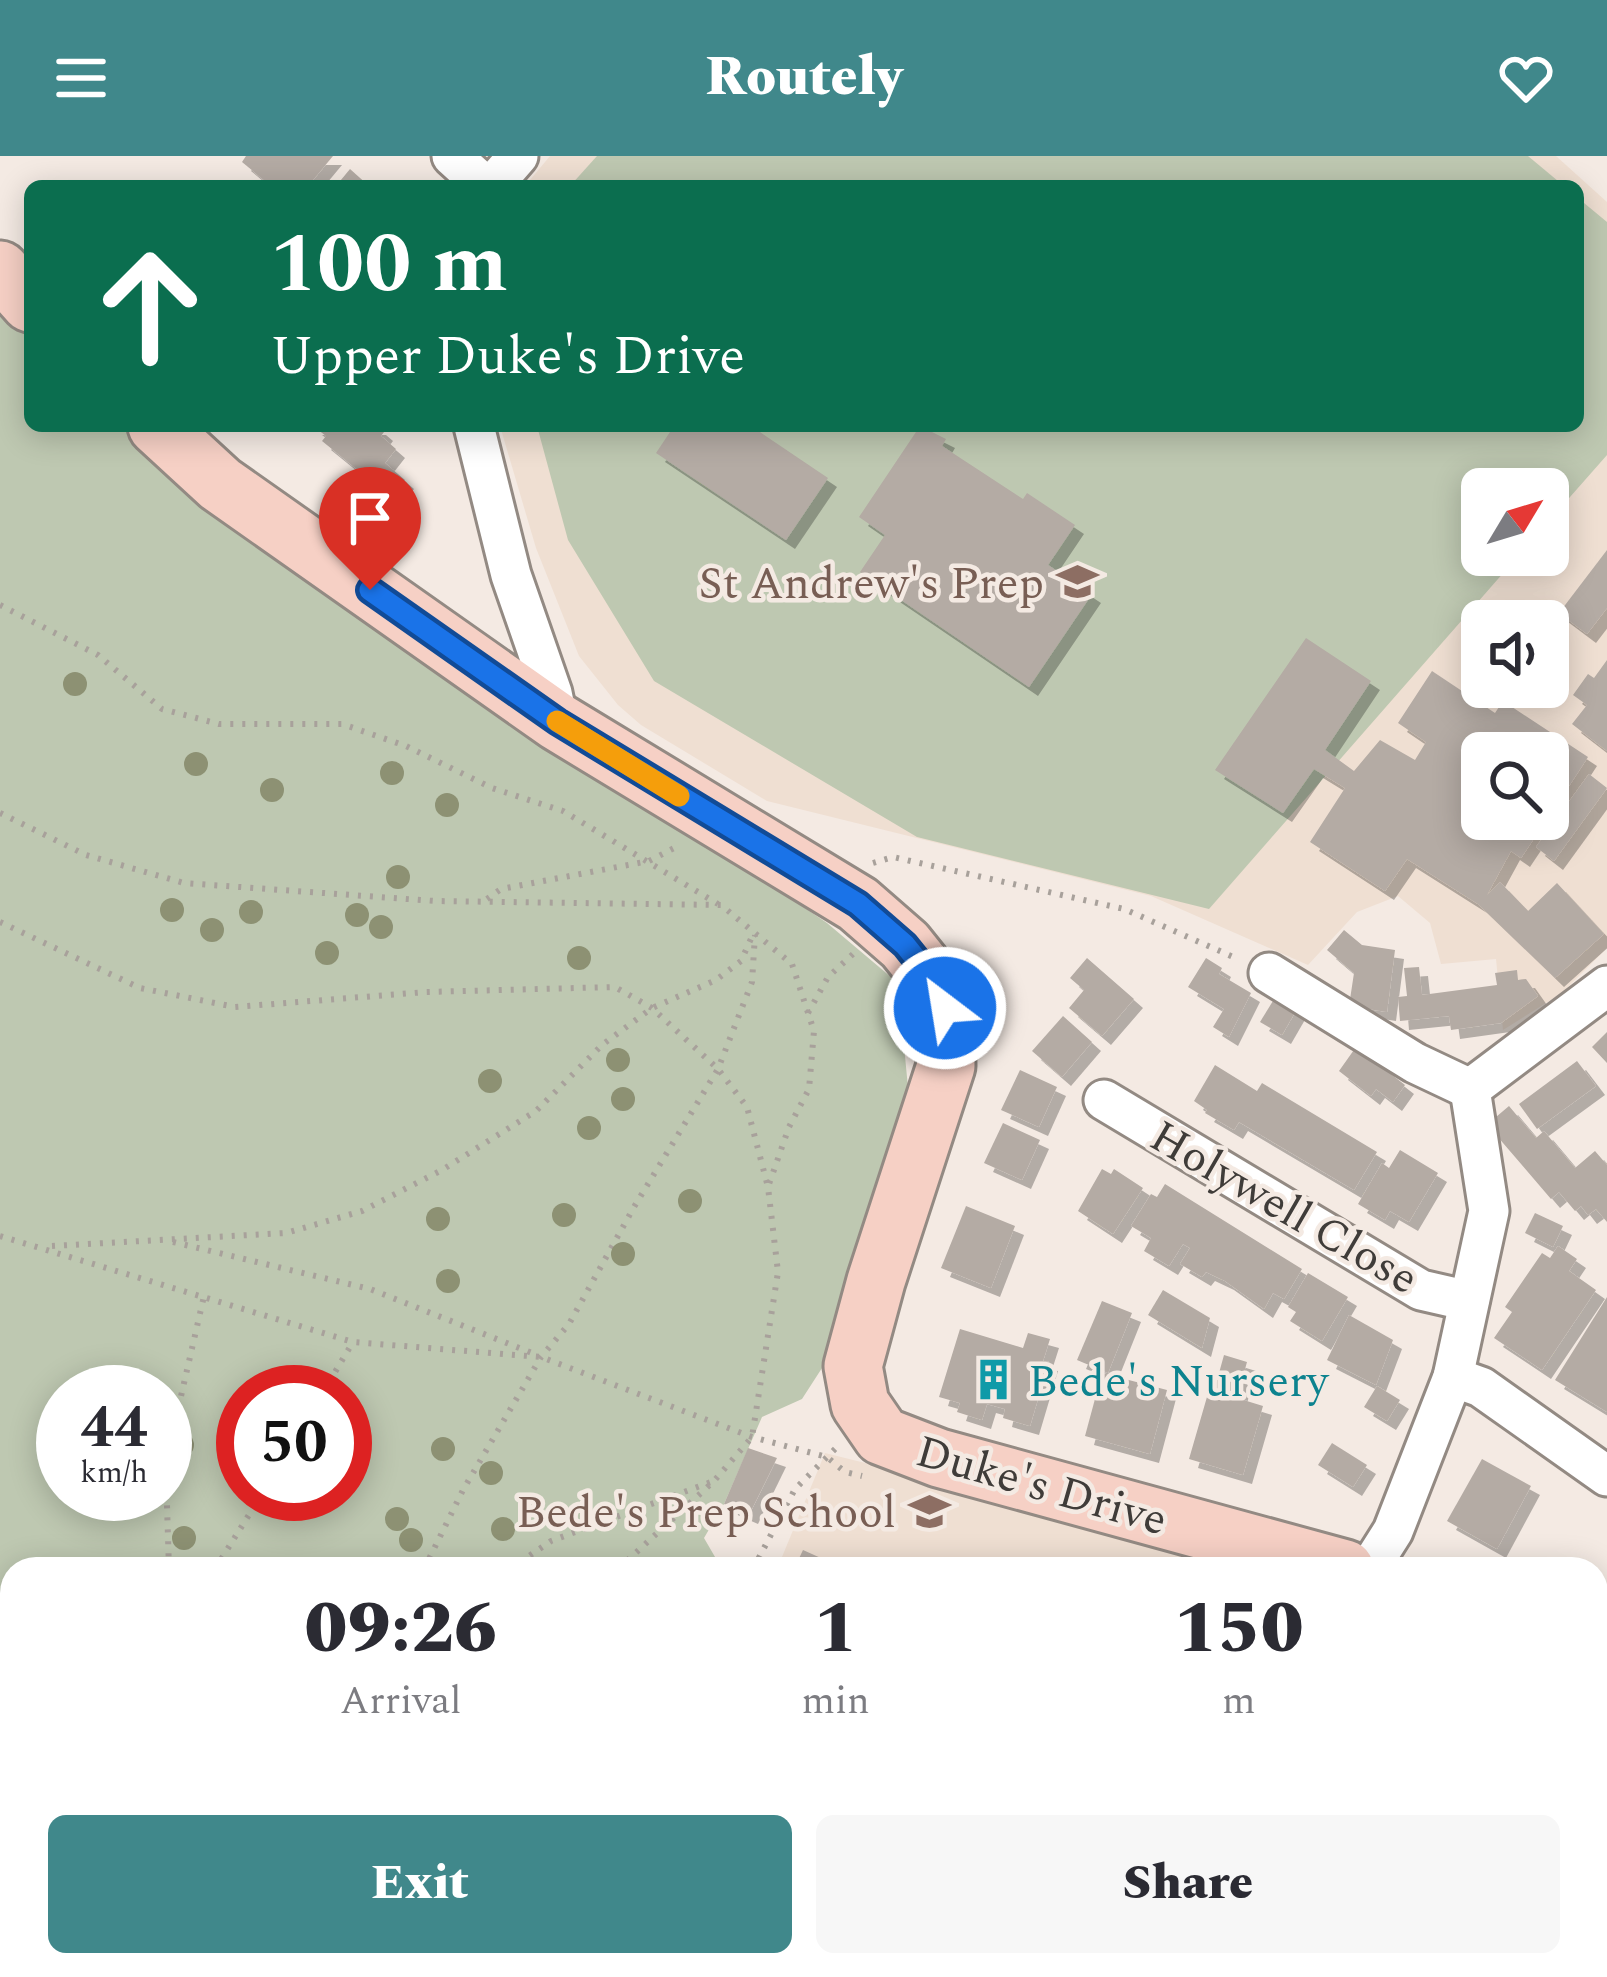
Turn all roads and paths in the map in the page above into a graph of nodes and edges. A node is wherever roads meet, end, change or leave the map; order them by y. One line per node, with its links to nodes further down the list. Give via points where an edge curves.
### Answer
1 (452, 156): 3 (street)
2 (518, 156): 4 (street)
3 (482, 180)
4 (495, 180)
5 (0, 270): 6 (main road)
6 (24, 296)
7 (164, 432): 10 (main road, Duke's Drive, via 220,484)
8 (475, 432): 10 (street)
9 (0, 605): 12 (path, via 98,655 161,709 219,724 342,724 563,812)
10 (558, 722): 13 (main road, Duke's Drive)
11 (0, 813): 14 (path, via 86,855 184,884)
12 (649, 860): 14 (path, via 501,889); 15 (path)
13 (818, 881): 18 (path, via 892,857 1124,909); 38 (main road, Duke's Drive, via 905,945 945,1008 946,1066 853,1366 860,1404)
14 (484, 901): 15 (path)
15 (721, 905): 17 (path)
16 (0, 922): 21 (path, via 140,988 235,1007 615,987)
17 (755, 931): 21 (path, via 741,961 716,980); 22 (path, via 792,964); 23 (path, via 752,982)
18 (1269, 973): 24 (street)
19 (828, 977): 22 (path)
20 (1607, 986): 24 (street)
21 (652, 1008): 23 (path); 28 (path, via 536,1112 362,1211 286,1233)
22 (808, 1013): 26 (path, via 809,1089)
23 (718, 1069): 26 (path, via 747,1107); 33 (path, via 569,1324)
24 (1470, 1089): 31 (street, via 1489,1211)
25 (1104, 1100): 31 (street, Holywell Close, via 1421,1291)
26 (768, 1187): 37 (path, via 778,1272)
27 (0, 1236): 29 (path)
28 (165, 1240): 29 (path); 33 (path, via 370,1289)
29 (43, 1247): 30 (path)
30 (204, 1296): 32 (path); 34 (path)
31 (1469, 1301): 36 (street)
32 (352, 1342): 33 (path); 35 (path)
33 (541, 1357): 37 (path); 45 (path)
34 (188, 1365)
35 (338, 1365)
36 (1453, 1377): 39 (street, via 1480,1387); 50 (street)
37 (752, 1437): 38 (path); 40 (path)
38 (847, 1438): 48 (path, via 795,1489); 49 (main road, Duke's Drive, via 882,1436)
39 (1607, 1476)
40 (714, 1481): 46 (path); 47 (path)
41 (168, 1521): 43 (path)
42 (245, 1521): 44 (path)
43 (169, 1557)
44 (223, 1557)
45 (430, 1557)
46 (528, 1557)
47 (631, 1557)
48 (759, 1557)
49 (1301, 1557)
50 (1377, 1557)

